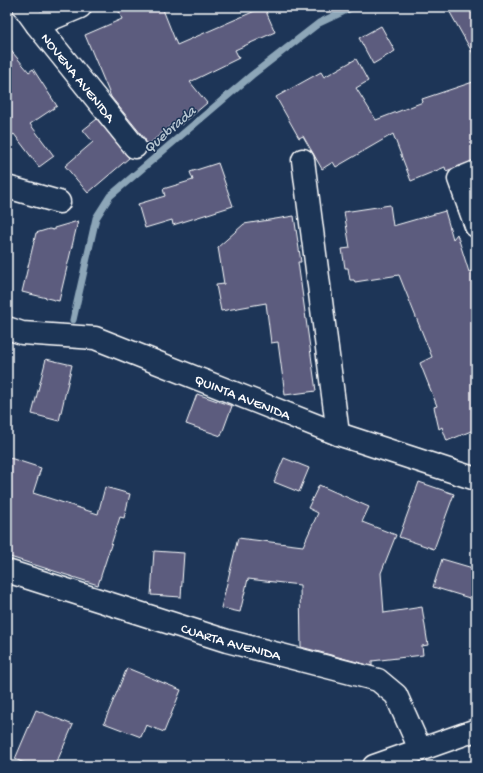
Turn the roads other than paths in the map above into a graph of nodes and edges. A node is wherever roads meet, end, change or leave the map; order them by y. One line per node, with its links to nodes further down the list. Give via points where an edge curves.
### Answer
1 (24, 7): 3 (street, NOVENA AVENIDA)
2 (80, 7): 3 (street)
3 (37, 25): 4 (street, NOVENA AVENIDA)
4 (135, 147)
5 (303, 160): 11 (street)
6 (476, 172): 9 (street, via 459,179)
7 (7, 187): 8 (street)
8 (59, 202)
9 (476, 226)
10 (7, 328): 11 (street, QUINTA AVENIDA, via 22,333 95,338)
11 (338, 434): 12 (street, QUINTA AVENIDA)
12 (476, 479)
13 (7, 571): 15 (street, CUARTA AVENIDA, via 227,641 378,680 396,695)
14 (476, 730): 15 (street)
15 (420, 749): 16 (street)
16 (374, 766)

